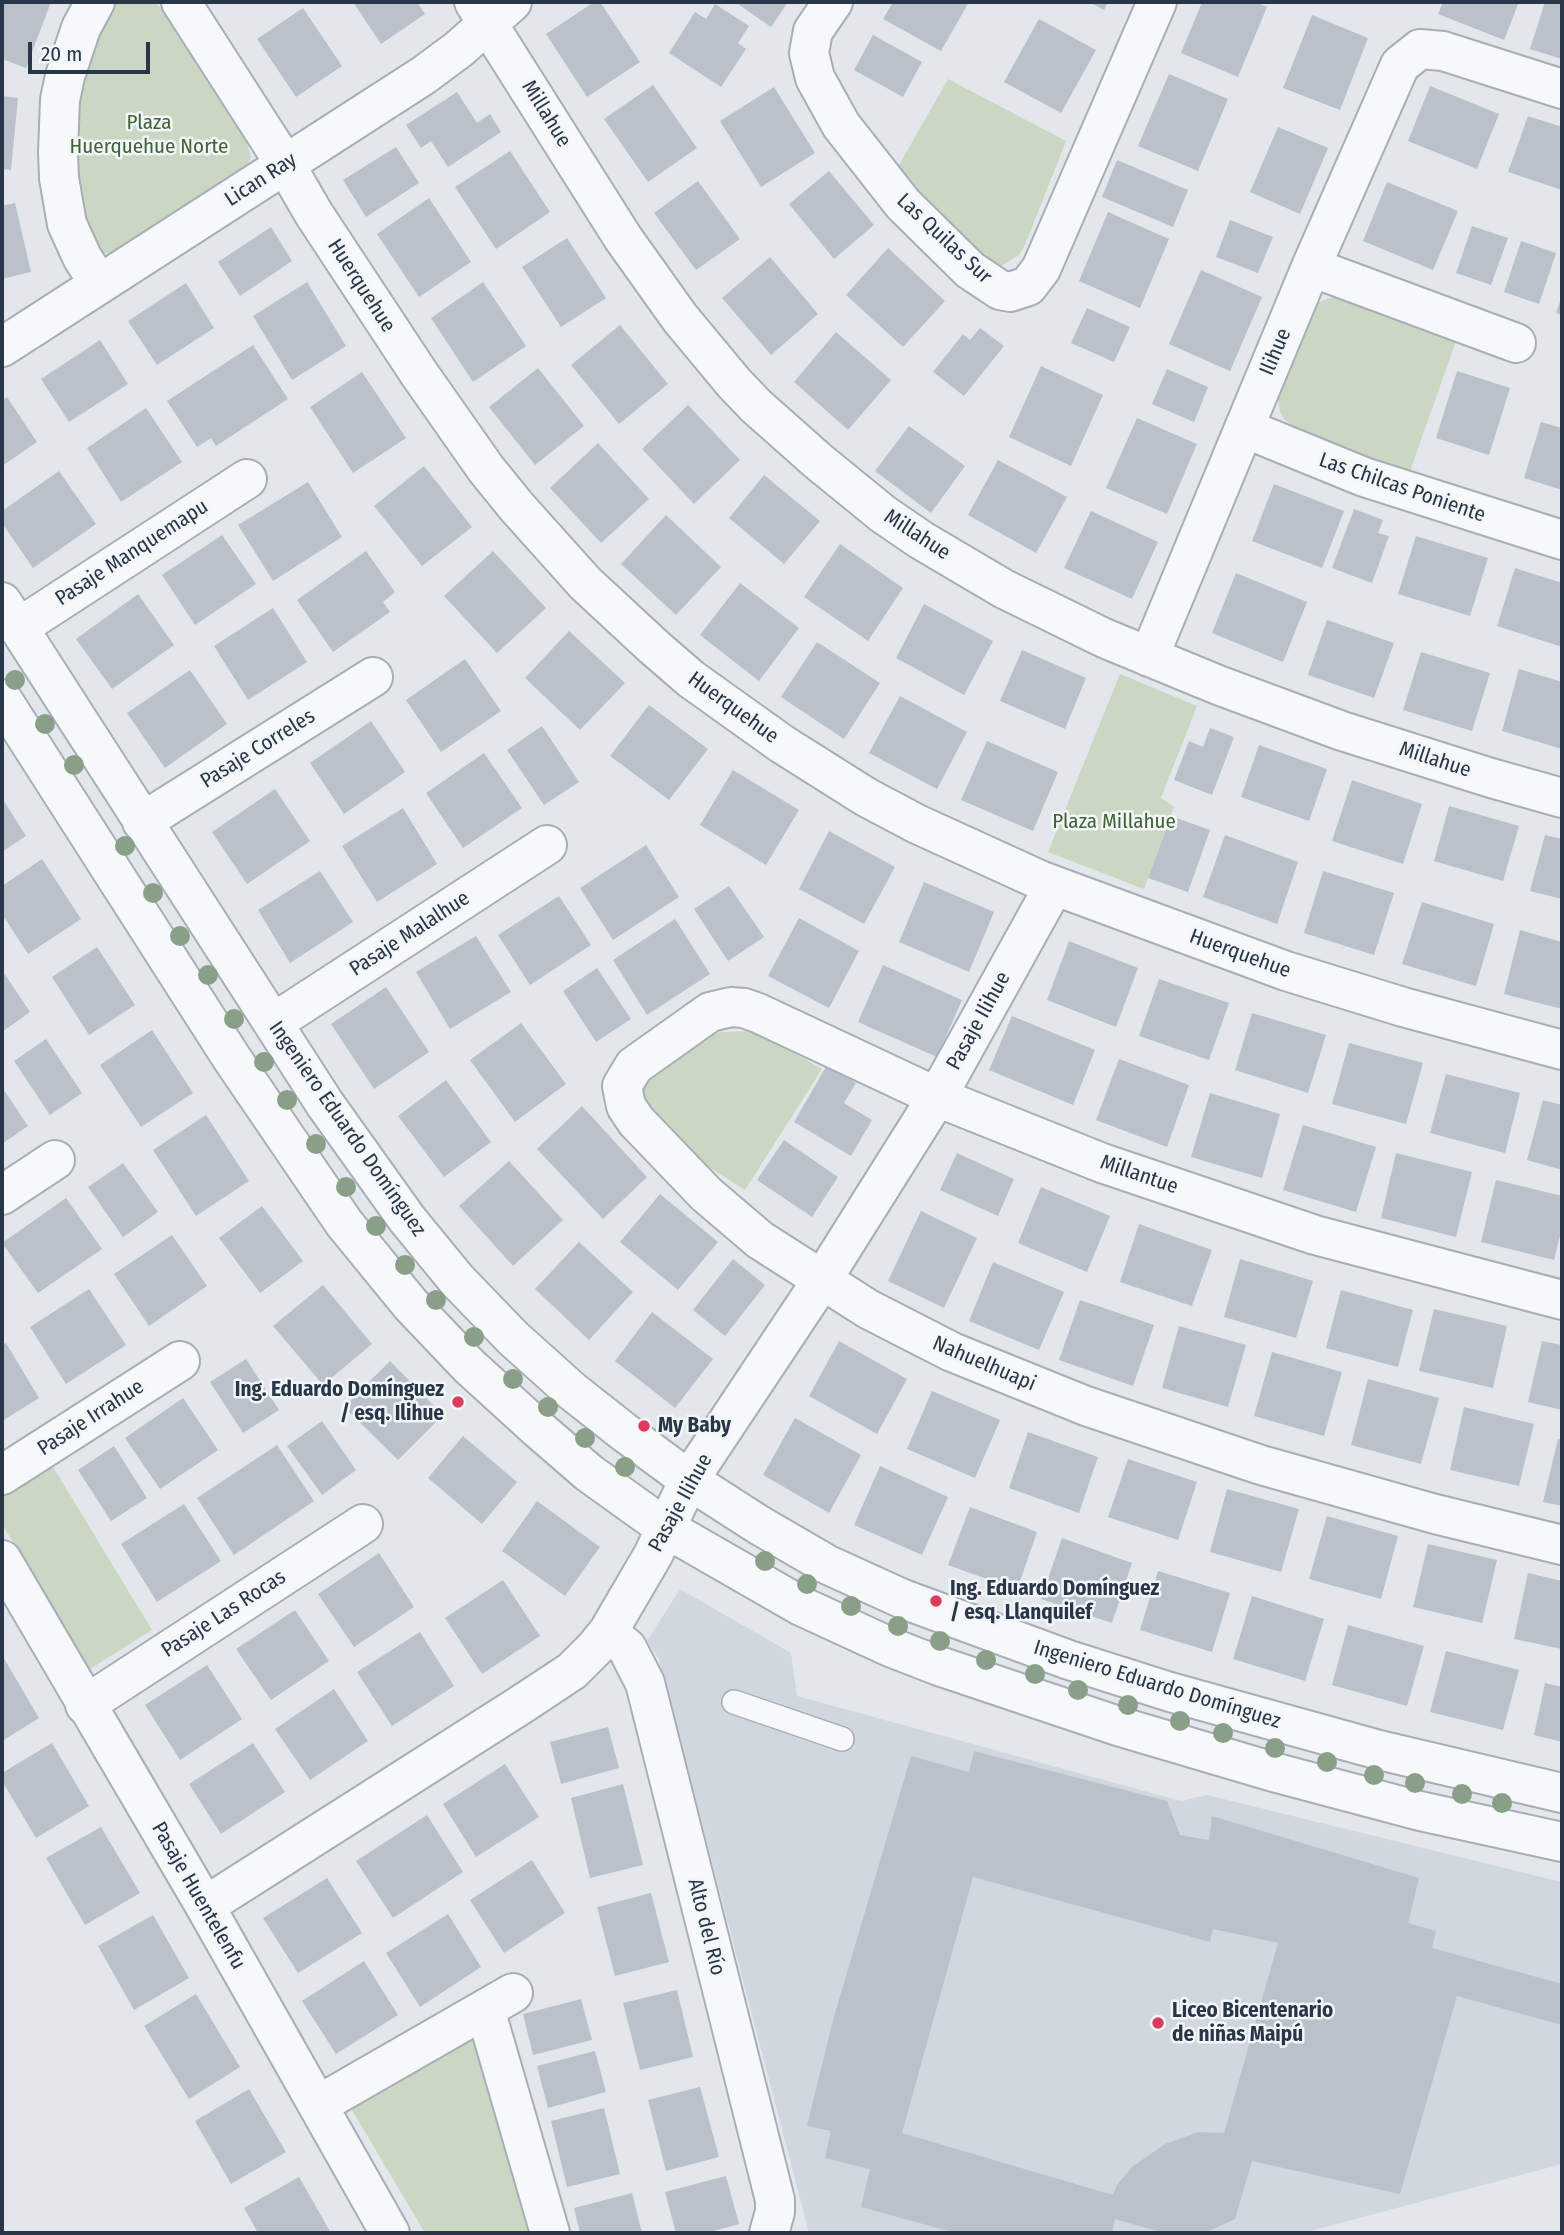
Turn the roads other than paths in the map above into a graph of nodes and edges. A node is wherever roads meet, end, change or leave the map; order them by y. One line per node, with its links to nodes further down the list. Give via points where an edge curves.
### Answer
1 (95, 2): 9 (street, via 65,76 58,152 67,224)
2 (181, 2): 7 (street, Huerquehue)
3 (833, 2): 4 (street, Las Quilas Sur, via 813,31 809,53 815,78 841,125 902,204 970,270 1010,292 1028,286 1048,254)
4 (1157, 2)
5 (492, 9): 7 (street, Lican Ray, via 424,75); 16 (street, Millahue, via 652,281 756,406 855,492 921,540 1054,615)
6 (1562, 89): 8 (street, Ilihue, via 1443,51 1420,49 1413,53 1397,70)
7 (285, 164): 9 (street, Lican Ray); 22 (street, Huerquehue, via 486,469 619,616 691,679 825,772 917,824)
8 (1311, 268): 10 (street); 12 (street, Ilihue)
9 (99, 284): 11 (street, Lican Ray)
10 (1516, 342)
11 (2, 347)
12 (1244, 428): 14 (street, Las Chilcas Poniente, via 1364,477); 16 (street, Ilihue)
13 (247, 479): 15 (street, Pasaje Manquemapu)
14 (1562, 540)
15 (10, 615): 20 (street, Ingeniero Eduardo Domínguez)
16 (1149, 657): 19 (street, Millahue, via 1342,730)
17 (373, 677): 20 (street, Pasaje Correles)
18 (2, 699): 35 (street, via 231,1057 374,1261 499,1395 563,1452)
19 (1562, 798)
20 (142, 822): 24 (street, Ingeniero Eduardo Domínguez)
21 (547, 845): 24 (street, Pasaje Malalhue)
22 (1054, 886): 25 (street, Huerquehue, via 1286,971); 26 (street, Pasaje Ilihue)
23 (731, 1007): 26 (street, Millantue, via 758,1013); 29 (street, Nahuelhuapi, via 710,1012 634,1066 622,1086 625,1106 706,1194 760,1240)
24 (273, 1023): 33 (street, Ingeniero Eduardo Domínguez, via 379,1181 457,1280 540,1364)
25 (1562, 1050)
26 (937, 1097): 29 (street, Pasaje Ilihue); 30 (street, Millantue, via 1102,1163 1244,1212)
27 (55, 1160): 28 (street)
28 (2, 1195)
29 (822, 1280): 33 (street, Pasaje Ilihue); 36 (street, Nahuelhuapi, via 952,1352 1086,1406 1261,1465)
30 (1562, 1300)
31 (180, 1361): 32 (street, Pasaje Irrahue)
32 (2, 1475)
33 (689, 1480): 35 (street, Pasaje Ilihue); 42 (street, Ingeniero Eduardo Domínguez, via 855,1578 1056,1656 1294,1728)
34 (363, 1524): 40 (street, Pasaje Las Rocas)
35 (667, 1529): 38 (street, Pasaje Ilihue); 43 (street, via 834,1622 990,1684 1290,1777)
36 (1562, 1545)
37 (2, 1560): 40 (street, Pasaje Huentelenfu)
38 (608, 1632): 44 (street, Pasaje Ilihue, via 572,1671); 48 (street, Alto del Río, via 627,1648 645,1683 775,2200)
39 (734, 1702): 41 (lane)
40 (85, 1705): 44 (street, Pasaje Huentelenfu)
41 (842, 1739)
42 (1562, 1793)
43 (1562, 1842)
44 (205, 1906): 45 (street, Pasaje Huentelenfu)
45 (318, 2105): 46 (street, Pasaje Huentelenfu); 47 (street, via 499,2001)
46 (390, 2233)
47 (550, 2233)
48 (769, 2233)

